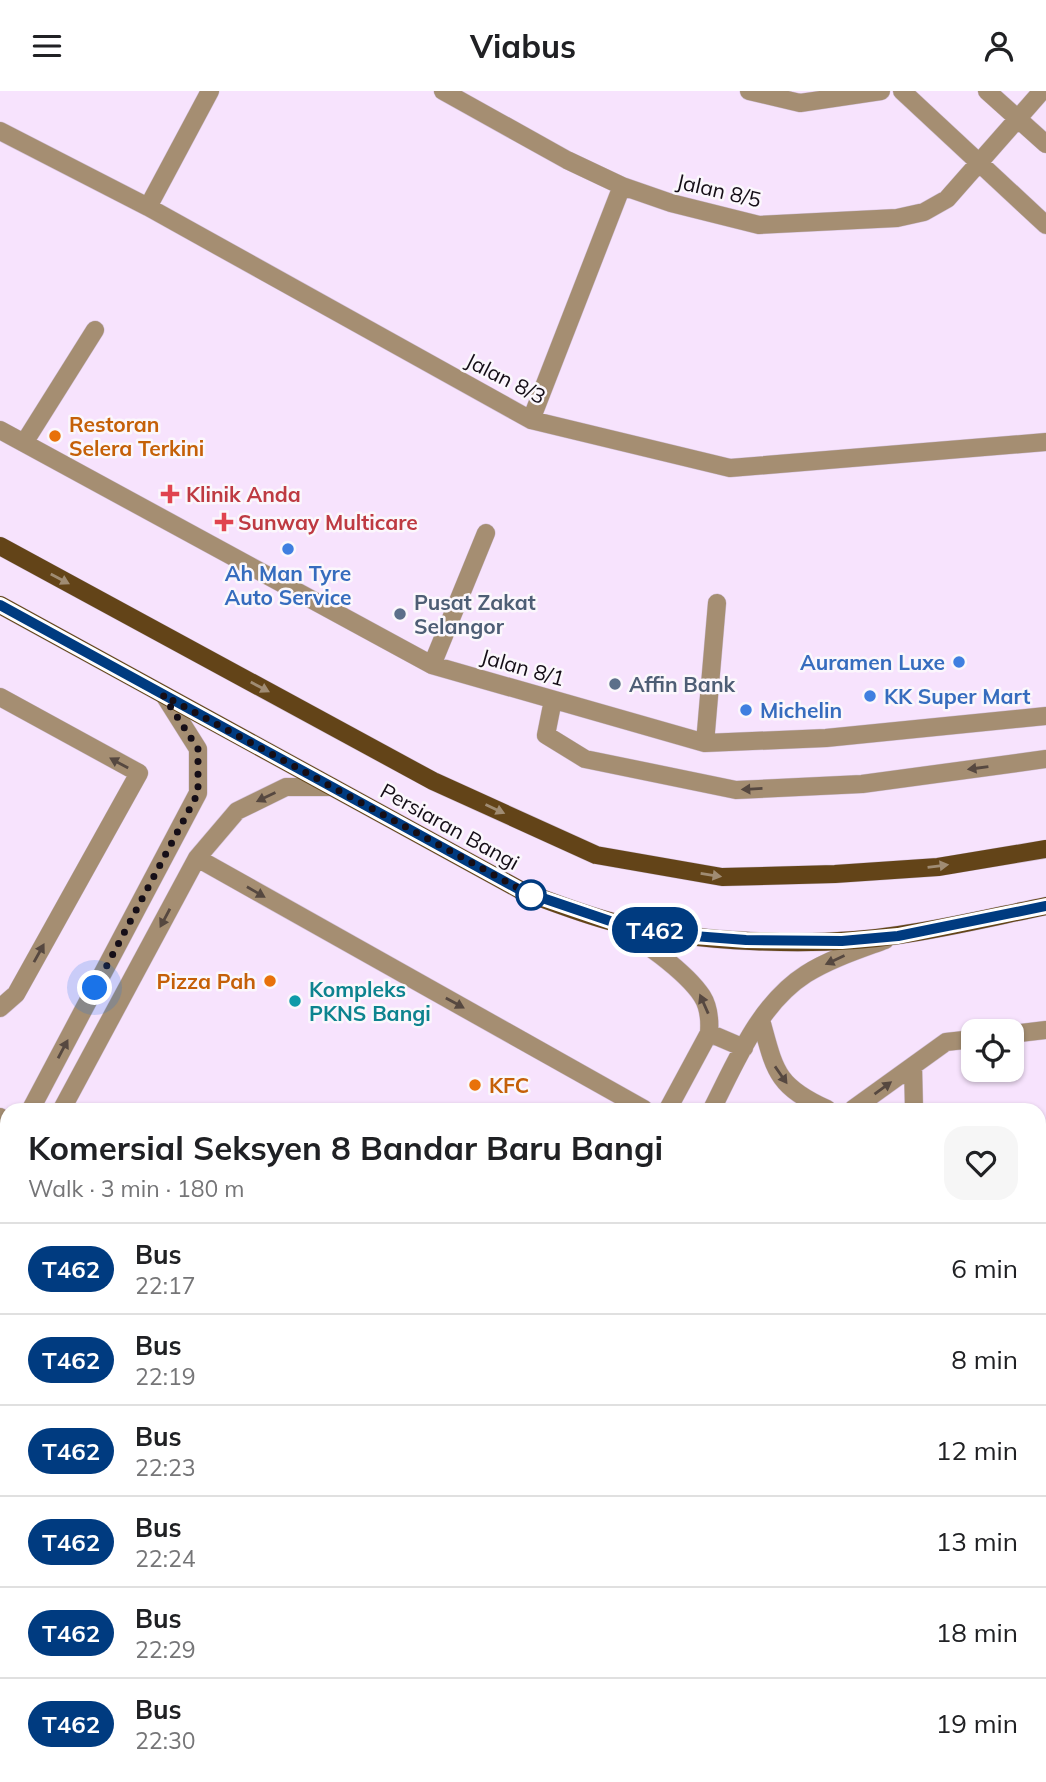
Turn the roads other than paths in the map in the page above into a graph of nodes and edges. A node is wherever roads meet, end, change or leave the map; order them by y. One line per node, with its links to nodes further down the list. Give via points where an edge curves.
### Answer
1 (210, 91): 13 (street)
2 (443, 91): 12 (street, Jalan 8/5)
3 (749, 91): 4 (street, via 800,103)
4 (881, 91)
5 (902, 91): 11 (street)
6 (987, 91): 8 (street)
7 (1042, 91): 8 (street, Jalan 8/5)
8 (1017, 118): 10 (street); 11 (street, Jalan 8/5)
9 (0, 131): 13 (street, Jalan 8/3)
10 (1046, 144)
11 (979, 161): 12 (street, Jalan 8/5, via 947,199 924,212 897,218 759,225); 14 (street)
12 (622, 186): 16 (street)
13 (148, 207): 16 (street, Jalan 8/3)
14 (1046, 225)
15 (95, 330): 19 (street)
16 (531, 420): 18 (street, Jalan 8/3, via 730,468)
17 (0, 430): 19 (street, Jalan 8/1)
18 (1046, 442)
19 (24, 443): 24 (street, Jalan 8/1)
20 (486, 533): 24 (street)
21 (0, 547): 32 (main road, Persiaran Bangi, one-way to 32, via 433,781 596,855 722,877 938,867)
22 (717, 603): 29 (street)
23 (0, 605): 25 (main road, Persiaran Bangi)
24 (432, 664): 27 (street, Jalan 8/1)
25 (163, 695): 31 (main road, Persiaran Bangi); 45 (street, one-way to 25, via 198,793 198,749)
26 (0, 697): 37 (street, one-way to 26, via 16,994 139,773)
27 (553, 700): 29 (street, Jalan 8/1); 30 (street, one-way to 27, via 863,784 736,790 585,759 546,735)
28 (1046, 716): 29 (street, Jalan 8/1, via 826,738)
29 (705, 743)
30 (1046, 759)
31 (332, 787): 33 (street, one-way to 33, via 286,787 237,811); 35 (main road, Persiaran Bangi, via 522,891)
32 (1046, 849)
33 (197, 858): 46 (street, one-way to 46); 47 (street, one-way to 47)
34 (1046, 906): 36 (main road, Persiaran Bangi)
35 (613, 922): 36 (main road, Persiaran Bangi, via 681,935 746,940 842,941); 40 (street, one-way to 35, via 702,996 656,951)
36 (898, 936): 38 (street, one-way to 38, via 806,974 782,993)
37 (0, 1008)
38 (761, 1020): 43 (street); 50 (street, one-way to 50, via 773,1064 789,1088)
39 (1046, 1030): 41 (street)
40 (709, 1033): 43 (street); 48 (street)
41 (1024, 1033)
42 (961, 1040): 44 (street, via 946,1042)
43 (744, 1048): 49 (street)
44 (913, 1066): 51 (street, one-way to 44); 52 (street)
45 (35, 1103)
46 (65, 1103)
47 (633, 1103)
48 (671, 1103)
49 (715, 1103)
50 (814, 1103)
51 (861, 1103)
52 (914, 1103)

